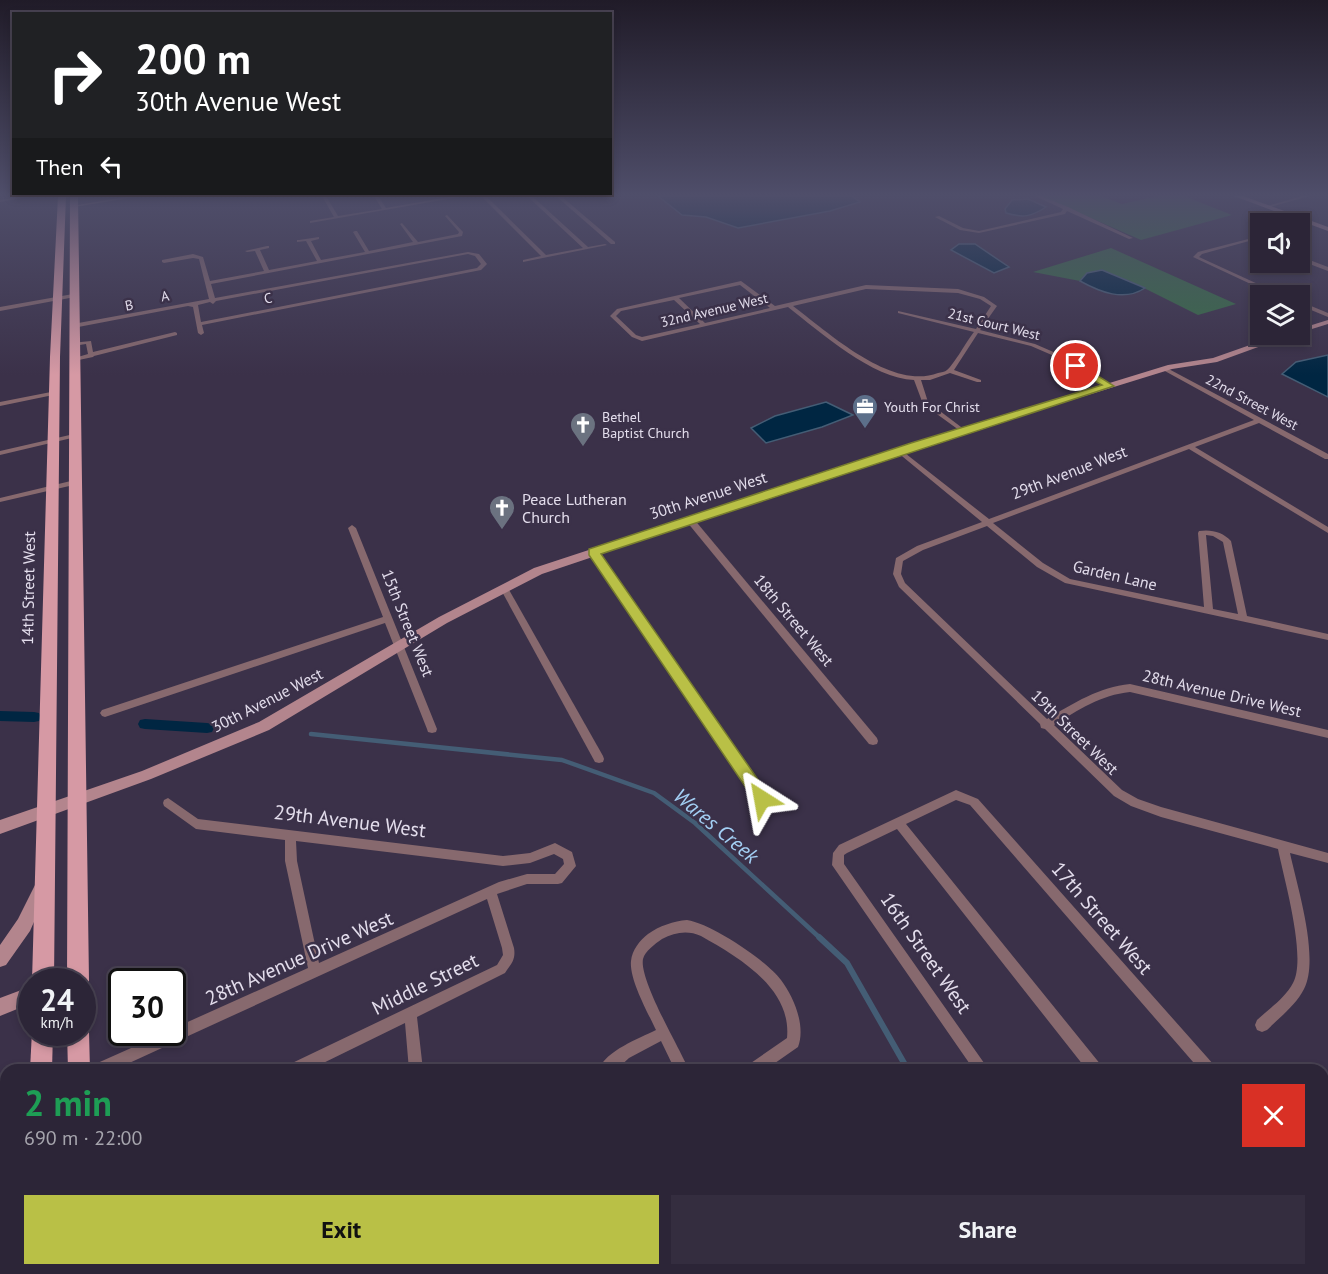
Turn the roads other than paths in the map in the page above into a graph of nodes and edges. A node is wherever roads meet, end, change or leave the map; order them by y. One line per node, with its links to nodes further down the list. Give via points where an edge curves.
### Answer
1 (59, 255): 19 (main road, 14th Street West)
2 (74, 255): 18 (main road)
3 (260, 255): 15 (street)
4 (316, 255): 12 (street)
5 (355, 255): 12 (street)
6 (465, 255): 21 (street, A)
7 (475, 255): 30 (street, C, via 484,264 482,267)
8 (1198, 255): 17 (street)
9 (545, 256): 11 (street)
10 (164, 261): 16 (street, via 200,257)
11 (525, 261)
12 (320, 262): 15 (street)
13 (1310, 262): 14 (street)
14 (1328, 269)
15 (267, 272): 16 (street)
16 (208, 283): 21 (street)
17 (1258, 285)
18 (74, 296): 19 (street); 32 (main road)
19 (58, 298): 26 (street); 47 (main road, 14th Street West)
20 (675, 298): 24 (street, via 741,283); 31 (street); 31 (street, 32nd Avenue West, via 615,312 614,318 637,338 646,339)
21 (213, 302): 22 (street, A)
22 (195, 305): 30 (street); 32 (street, B)
23 (789, 305): 24 (street, 32nd Avenue West); 34 (street, 32nd Avenue West, via 866,287 958,291 990,301 993,308); 44 (street, via 876,368)
24 (774, 308): 31 (street, 32nd Avenue West)
25 (1310, 308): 28 (street)
26 (0, 309)
27 (900, 312): 34 (street, 21st Court West)
28 (1328, 315)
29 (1328, 322): 33 (street)
30 (200, 324): 35 (street)
31 (704, 325)
32 (73, 326): 40 (main road)
33 (1310, 328)
34 (977, 332): 38 (street, 21st Court West); 43 (street)
35 (201, 333)
36 (175, 334): 41 (street)
37 (1038, 336): 38 (street)
38 (1033, 345): 46 (street, 21st Court West)
39 (1258, 345): 42 (street, 30th Avenue West, via 1214,360)
40 (74, 351): 41 (street); 41 (street, via 89,342); 51 (main road)
41 (91, 356)
42 (1165, 369): 46 (street, 30th Avenue West); 49 (street, 22nd Street West)
43 (950, 371): 44 (street, via 938,377); 45 (street)
44 (917, 378): 50 (street, via 925,403)
45 (979, 381)
46 (1110, 386): 50 (street, 30th Avenue West)
47 (56, 393): 48 (street); 52 (main road, 14th Street West)
48 (0, 404)
49 (1260, 420): 53 (street, 29th Avenue West); 56 (street, 22nd Street West)
50 (963, 431): 54 (street, 30th Avenue West)
51 (74, 436): 52 (street); 57 (main road)
52 (54, 441): 55 (street); 58 (main road, 14th Street West)
53 (1190, 447): 61 (street, 29th Avenue West); 63 (street)
54 (899, 451): 60 (street, 30th Avenue West); 61 (street, Garden Lane)
55 (0, 453)
56 (1328, 457)
57 (75, 482): 58 (street); 78 (main road)
58 (54, 486): 59 (street); 81 (main road, 14th Street West)
59 (0, 500)
60 (690, 520): 64 (street, 30th Avenue West); 76 (street, 18th Street West)
61 (988, 523): 65 (street, 29th Avenue West, via 905,555); 67 (street, Garden Lane, via 1040,565 1068,581)
62 (352, 528): 68 (street, 15th Street West)
63 (1328, 530)
64 (594, 552): 66 (street, 30th Avenue West, via 538,571); 79 (street)
65 (897, 566): 73 (street, 19th Street West, via 902,585)
66 (504, 588): 71 (street, 30th Avenue West); 77 (street)
67 (1209, 611): 69 (street, Garden Lane); 69 (street, via 1202,533 1217,535 1227,542)
68 (388, 619): 71 (street, 15th Street West); 72 (street, 30th Avenue West)
69 (1243, 619): 70 (street, Garden Lane)
70 (1328, 637)
71 (400, 648): 74 (street, 15th Street West); 78 (street, 30th Avenue West, via 264,726)
72 (105, 713)
73 (1046, 725): 75 (street, 28th Avenue Drive West, via 1090,698 1130,688); 85 (street, 19th Street West, via 1100,777 1135,803)
74 (432, 729)
75 (1328, 734)
76 (873, 741)
77 (599, 759)
78 (76, 799): 81 (street, 30th Avenue West); 93 (main road)
79 (762, 799)
80 (168, 803): 84 (street, 29th Avenue West, via 196,824)
81 (46, 811): 83 (street, 30th Avenue West); 88 (main road, 14th Street West)
82 (898, 822): 110 (street, 16th Street West, via 843,849 838,865); 111 (street); 112 (street, 17th Street West, via 956,795 974,802)
83 (0, 826)
84 (290, 835): 87 (street, 29th Avenue West); 94 (street, via 291,861)
85 (1283, 846): 86 (street, 19th Street West); 98 (street, via 1304,949 1304,970 1292,995)
86 (1328, 858)
87 (513, 861): 89 (street); 89 (street, via 555,848 565,851 570,861 567,872 558,879)
88 (45, 878): 91 (street, via 24,925); 92 (main road, 14th Street West)
89 (514, 882): 90 (street, 28th Avenue Drive West)
90 (491, 893): 94 (street, 28th Avenue Drive West); 97 (street, Middle Street, via 508,948 506,962 501,969)
91 (0, 959)
92 (43, 968)
93 (73, 968)
94 (315, 972): 104 (street, 28th Avenue Drive West)
95 (18, 1000): 96 (street)
96 (0, 1007)
97 (410, 1012): 105 (street, Middle Street); 106 (street)
98 (1262, 1025)
99 (664, 1033): 107 (street, via 624,1053); 108 (street); 109 (street, via 639,975 638,956 656,936 696,927 773,980 791,1015 793,1042)
100 (42, 1046): 102 (main road)
101 (78, 1046): 103 (main road)
102 (41, 1064)
103 (79, 1064)
104 (111, 1064)
105 (305, 1064)
106 (415, 1064)
107 (612, 1064)
108 (679, 1064)
109 (762, 1064)
110 (978, 1064)
111 (1091, 1064)
112 (1204, 1064)

